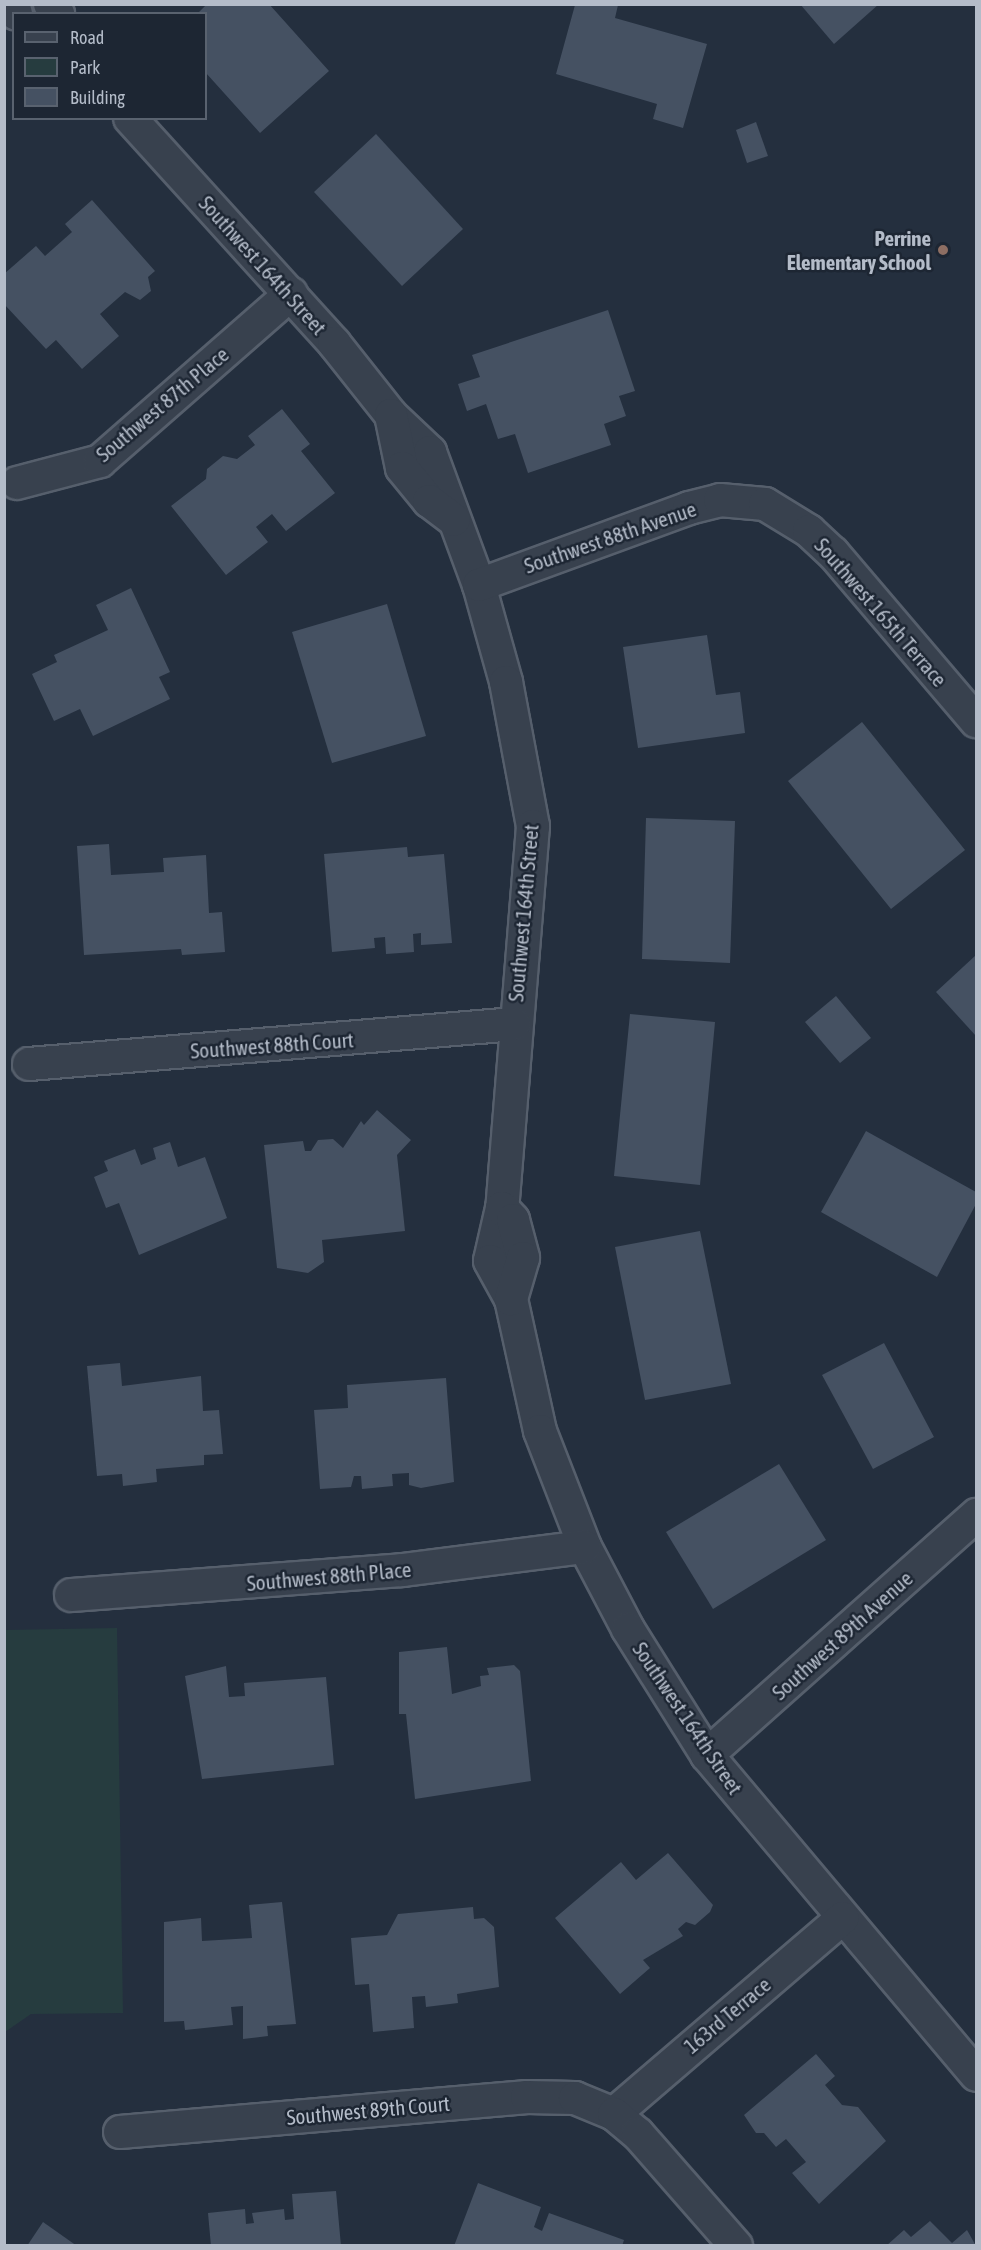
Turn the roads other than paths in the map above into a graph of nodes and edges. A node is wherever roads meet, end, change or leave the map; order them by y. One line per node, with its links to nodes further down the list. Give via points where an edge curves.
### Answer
1 (132, 120): 2 (street, Southwest 164th Street)
2 (291, 294): 3 (street, Southwest 87th Place, via 100,461); 5 (street, Southwest 164th Street, via 391,415 402,468 429,501 454,520)
3 (17, 483)
4 (744, 500): 5 (street, Southwest 88th Avenue, via 689,508); 6 (street, Southwest 165th Terrace, via 785,513 833,553)
5 (479, 585): 7 (street, Southwest 164th Street, via 506,682 533,826)
6 (976, 722)
7 (514, 1024): 8 (street, Southwest 88th Court); 10 (street, Southwest 164th Street, via 502,1208 513,1220 523,1258 511,1299 540,1431)
8 (29, 1064)
9 (976, 1515): 12 (street, Southwest 89th Avenue)
10 (585, 1547): 11 (street, Southwest 88th Place, via 402,1570); 12 (street, Southwest 164th Street, via 628,1629)
11 (71, 1595)
12 (707, 1755): 13 (street, Southwest 164th Street)
13 (843, 1918): 14 (street, Southwest 164th Street); 15 (street, 163rd Terrace)
14 (976, 2076)
15 (614, 2114): 16 (street, Southwest 89th Court, via 575,2098 551,2095); 17 (street)
16 (120, 2132)
17 (736, 2246)

